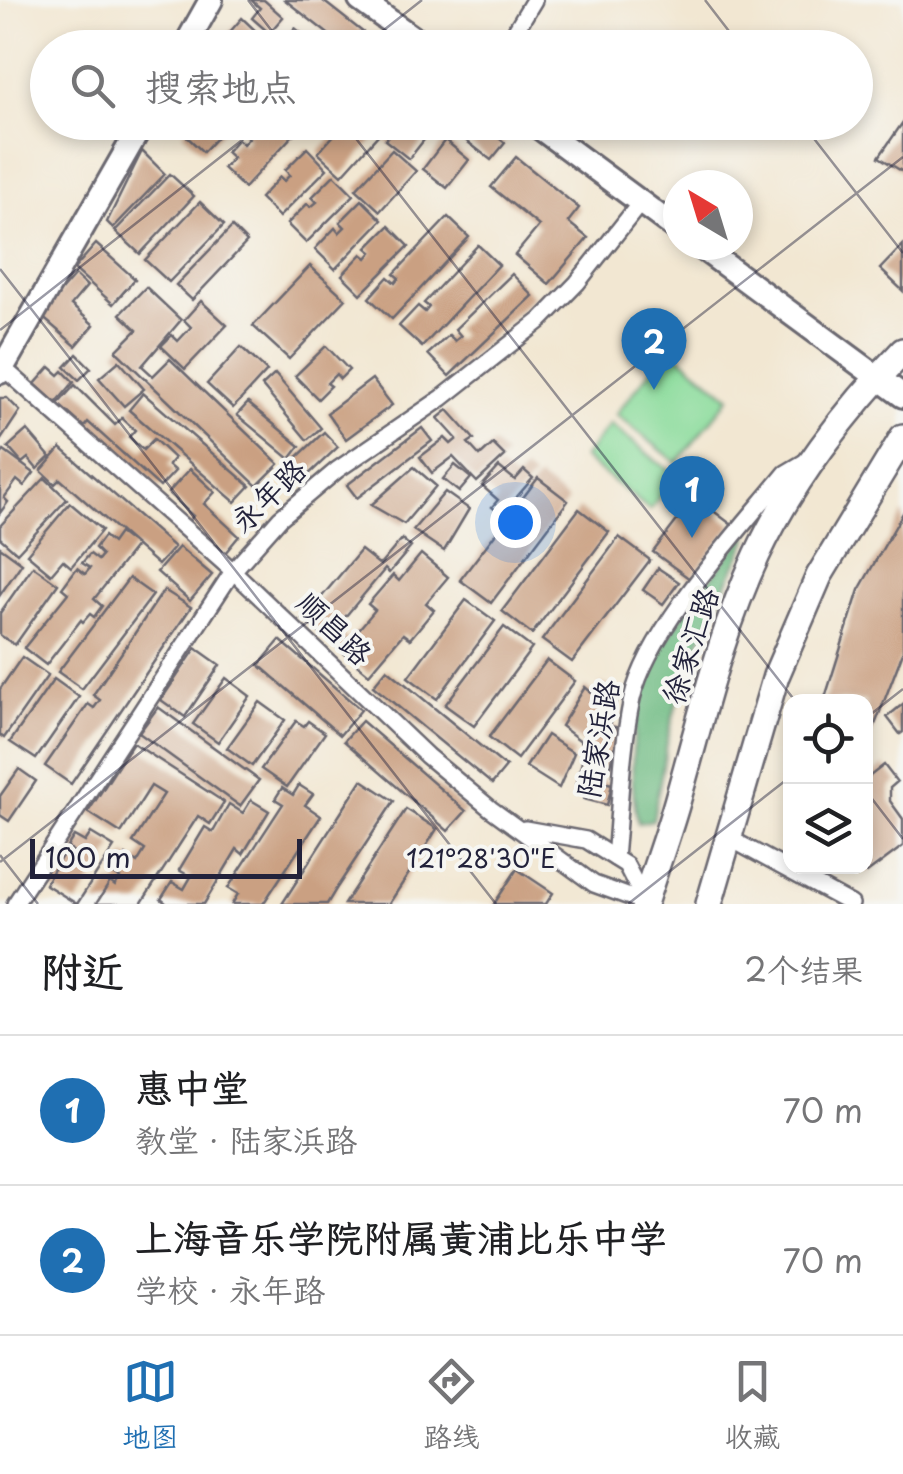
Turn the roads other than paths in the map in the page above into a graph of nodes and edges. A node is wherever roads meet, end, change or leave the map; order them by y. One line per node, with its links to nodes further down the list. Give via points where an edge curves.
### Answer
1 (210, 0): 4 (street)
2 (360, 0): 5 (street)
3 (534, 0): 6 (street)
4 (194, 30)
5 (402, 30)
6 (516, 30)
7 (133, 140): 13 (street)
8 (557, 140): 9 (street)
9 (641, 202): 10 (street); 18 (street, 永年路, via 540,320 337,470 280,518)
10 (663, 219)
11 (718, 260): 14 (street)
12 (903, 352): 14 (main road)
13 (1, 368): 18 (street, 顺昌路)
14 (876, 379): 15 (street); 17 (main road, 徐家汇路)
15 (903, 396)
16 (903, 437): 20 (main road, via 818,576 776,676)
17 (816, 454): 21 (street, 陆家浜路, via 786,473 655,644 632,697); 22 (main road, 徐家汇路, via 758,554 719,651)
18 (233, 571): 19 (street, 顺昌路, via 428,756); 23 (street, 永年路)
19 (518, 828): 21 (street, via 586,840); 22 (street, 顺昌路, via 594,884)
20 (729, 838): 24 (main road); 25 (street)
21 (615, 858): 22 (street, via 626,865)
22 (646, 903)
23 (15, 904)
24 (709, 904)
25 (851, 904)

